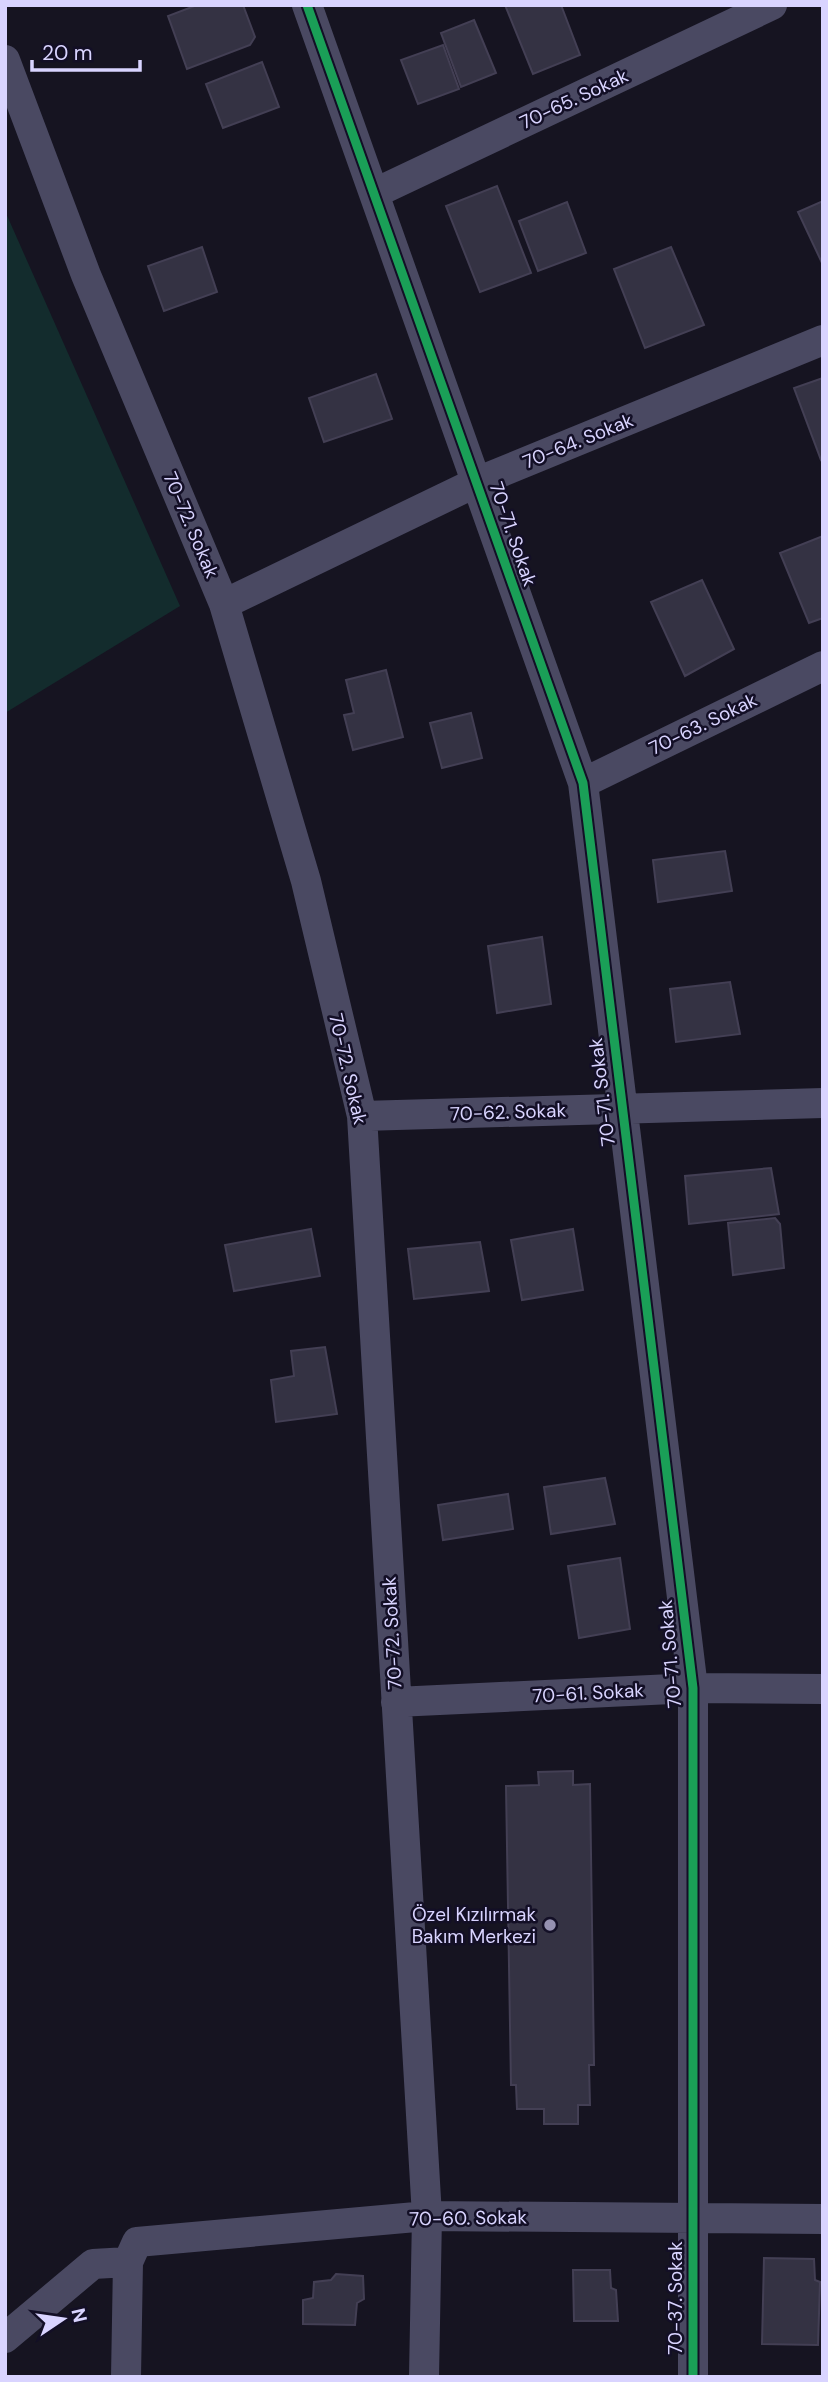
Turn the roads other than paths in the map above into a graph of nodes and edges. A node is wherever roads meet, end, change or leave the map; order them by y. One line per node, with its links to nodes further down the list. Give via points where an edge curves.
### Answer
1 (307, 5): 4 (street, 70-71. Sokak)
2 (772, 5): 4 (street, 70-65. Sokak)
3 (5, 60): 7 (street, 70-72. Sokak, via 86,275)
4 (375, 193): 6 (street, 70-71. Sokak)
5 (823, 340): 6 (street, 70-64. Sokak)
6 (477, 482): 7 (street, 70-64. Sokak); 9 (street, 70-71. Sokak)
7 (224, 604): 12 (street, 70-72. Sokak, via 306,881)
8 (823, 666): 9 (street, 70-63. Sokak)
9 (583, 783): 11 (street, 70-71. Sokak)
10 (823, 1103): 11 (street, 70-62. Sokak)
11 (622, 1109): 12 (street, 70-62. Sokak); 13 (street, 70-71. Sokak)
12 (362, 1116): 15 (street, 70-72. Sokak)
13 (693, 1688): 14 (street, 70-61. Sokak); 15 (street, 70-61. Sokak); 17 (street, 70-71. Sokak)
14 (823, 1689)
15 (396, 1702): 16 (street, 70-72. Sokak)
16 (427, 2216): 17 (street, 70-60. Sokak); 19 (street, 70-60. Sokak, via 137,2242); 22 (street, 70-72. Sokak)
17 (693, 2219): 18 (street, 70-60. Sokak); 23 (street, 70-37. Sokak)
18 (823, 2219)
19 (128, 2262): 20 (street, via 93,2264); 21 (street)
20 (5, 2338)
21 (127, 2377)
22 (424, 2377)
23 (693, 2377)

